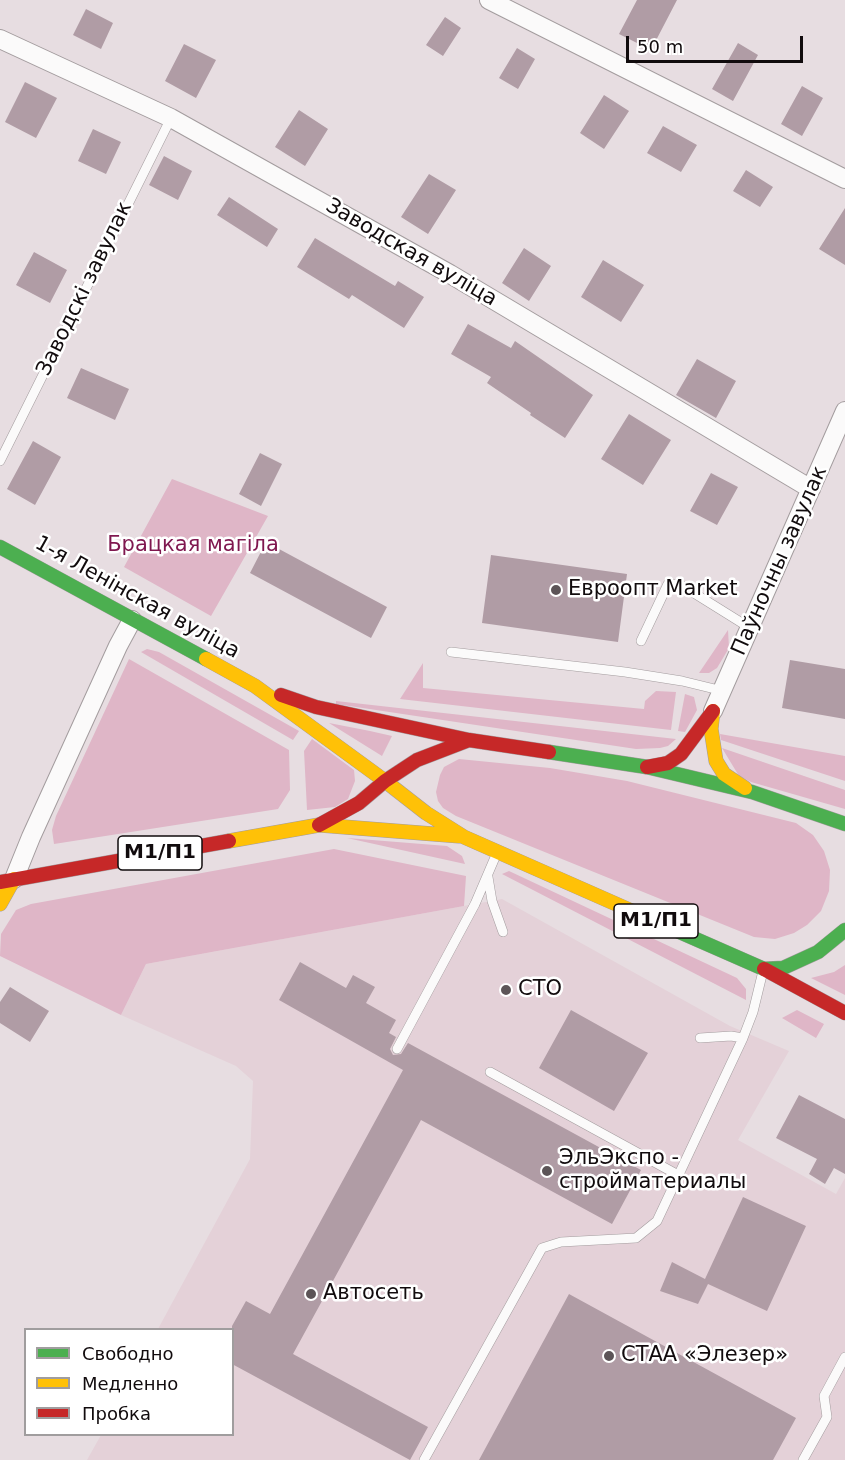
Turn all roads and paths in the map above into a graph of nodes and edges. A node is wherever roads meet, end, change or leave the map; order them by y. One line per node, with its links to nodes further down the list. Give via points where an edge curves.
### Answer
1 (489, 0): 4 (street)
2 (0, 39): 3 (street, Заводская вуліца)
3 (171, 118): 6 (lane, Заводскі завулак); 7 (street, Заводская вуліца, via 450,274)
4 (845, 179)
5 (845, 411): 7 (street, Паўночны завулак)
6 (0, 461)
7 (812, 489): 10 (street, Паўночны завулак)
8 (0, 547): 9 (main road, 1-я Ленінская вуліца)
9 (132, 620): 13 (main road, 1-я Ленінская вуліца); 31 (street)
10 (750, 628): 11 (lane, via 681,585 668,584); 14 (street, Паўночны завулак)
11 (640, 641)
12 (451, 652): 14 (lane, via 625,672)
13 (255, 686): 16 (main road, via 316,707); 20 (main road)
14 (723, 691): 15 (street, Паўночны завулак)
15 (713, 711): 18 (main road, via 681,754 668,763); 21 (main road, via 711,729 716,761 724,774)
16 (469, 740): 17 (main road, М1/П1); 18 (main road, М1/П1)
17 (441, 749): 19 (main road); 20 (main road, М1/П1)
18 (647, 766): 21 (main road, М1/П1)
19 (424, 772)
20 (385, 781): 24 (main road); 26 (main road, М1/П1, via 359,803)
21 (752, 792): 23 (main road, М1/П1)
22 (424, 797): 24 (main road)
23 (820, 815): 25 (main road, М1/П1); 28 (main road)
24 (435, 818): 27 (main road)
25 (845, 824)
26 (319, 825): 27 (main road, М1/П1); 31 (main road, М1/П1)
27 (464, 837): 29 (main road, М1/П1)
28 (838, 837)
29 (498, 850): 30 (lane); 35 (main road, М1/П1)
30 (487, 874): 34 (lane); 39 (lane, via 475,904)
31 (7, 880): 32 (main road)
32 (0, 904)
33 (845, 930): 35 (main road, via 818,952 783,968)
34 (503, 932)
35 (764, 969): 36 (main road); 38 (lane)
36 (845, 1013)
37 (700, 1038): 38 (lane)
38 (743, 1038): 41 (lane)
39 (397, 1049)
40 (490, 1072): 41 (lane)
41 (678, 1175): 43 (lane, via 657,1221 636,1238 561,1242 542,1248)
42 (845, 1357): 44 (lane, via 824,1396 827,1417)
43 (424, 1460)
44 (803, 1460)

